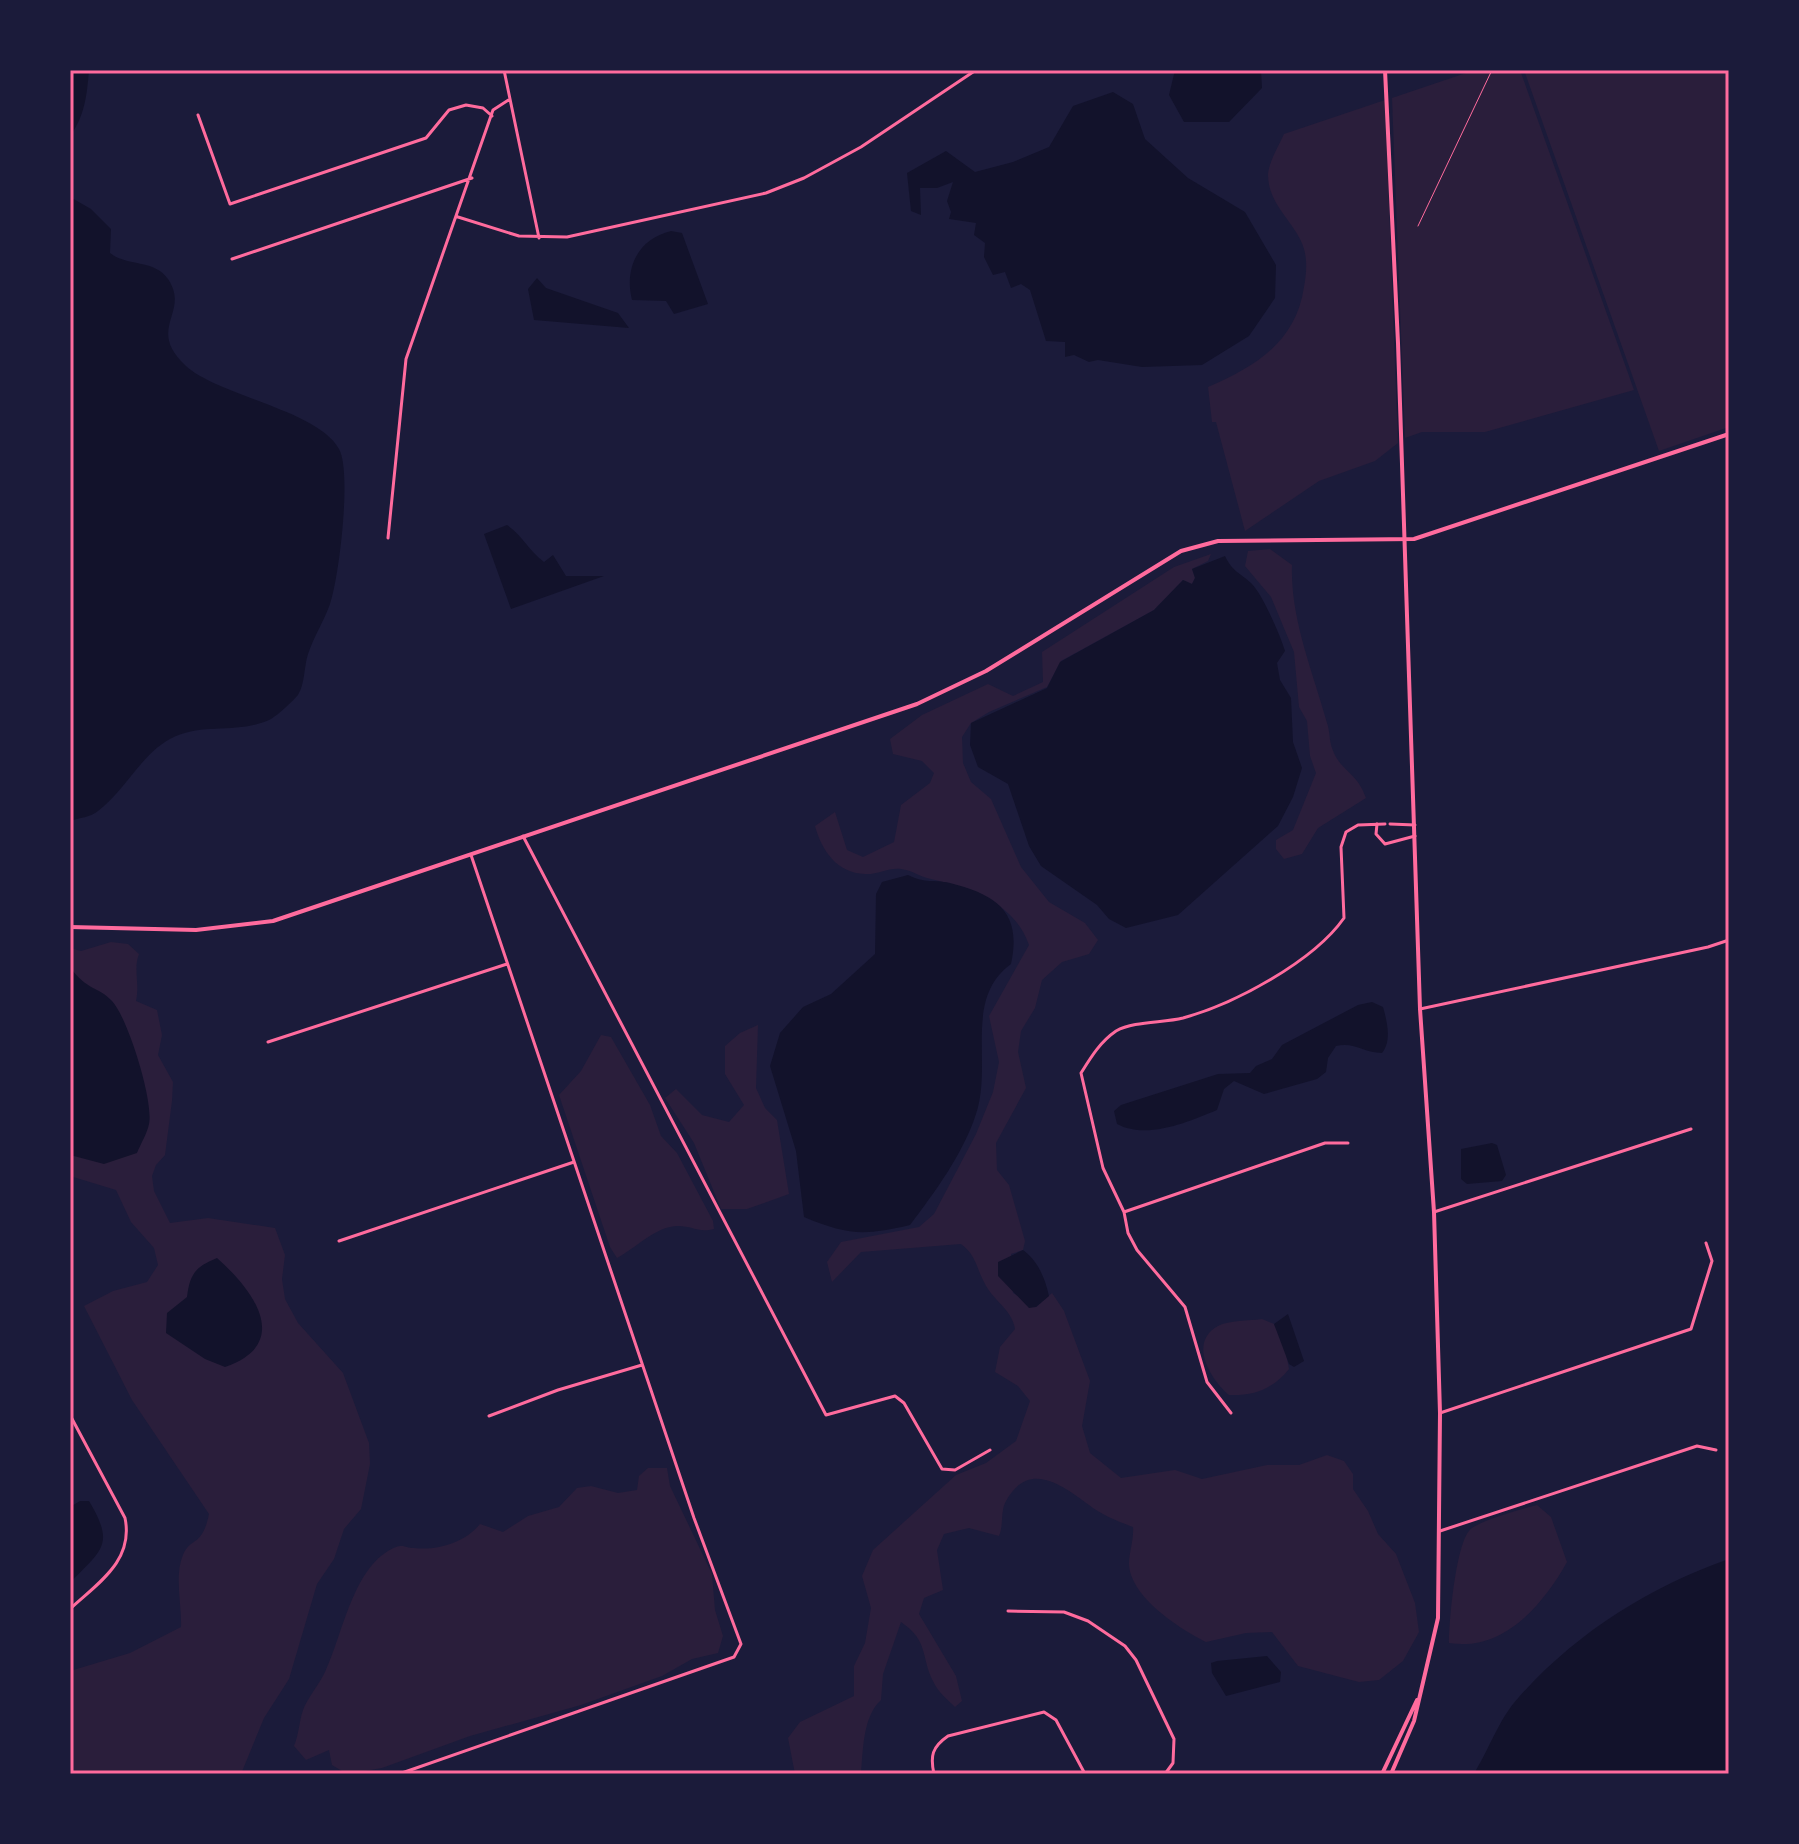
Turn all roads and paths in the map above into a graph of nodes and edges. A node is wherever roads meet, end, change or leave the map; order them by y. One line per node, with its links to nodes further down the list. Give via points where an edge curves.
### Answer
1 (504, 70): 5 (street)
2 (976, 70): 11 (street, via 861,147 766,193 567,237)
3 (1385, 70): 15 (main road)
4 (1492, 70): 10 (lane)
5 (510, 99): 7 (street); 11 (street)
6 (198, 115): 7 (street, via 230,204 426,138 449,110 466,105)
7 (492, 116): 8 (street)
8 (472, 178): 9 (street); 12 (street)
9 (458, 217): 11 (street); 14 (street, via 406,359)
10 (1418, 226)
11 (539, 238)
12 (232, 259)
13 (1729, 434): 15 (main road)
14 (388, 538)
15 (1405, 540): 17 (main road); 18 (main road, via 1218,541 1181,551 986,671 917,704)
16 (1377, 824): 17 (street); 19 (street, via 1376,834 1385,844); 29 (street, via 1346,832 1341,847 1344,918 1310,952 1269,980 1217,1005 1119,1029 1099,1044 1081,1073 1103,1168)
17 (1415, 825): 19 (main road)
18 (523, 836): 20 (main road); 38 (street, via 826,1415 895,1396 942,1469 955,1470)
19 (1415, 836): 24 (main road)
20 (470, 854): 21 (main road, via 273,921 196,930); 23 (street)
21 (70, 927)
22 (1729, 940): 24 (street)
23 (507, 964): 25 (street); 28 (street)
24 (1420, 1009): 30 (main road)
25 (268, 1042)
26 (1691, 1129): 30 (street)
27 (1348, 1143): 29 (street, via 1325,1143)
28 (574, 1162): 31 (street); 33 (street)
29 (1124, 1212): 34 (street, via 1137,1250 1185,1307 1207,1382)
30 (1434, 1212): 35 (main road)
31 (339, 1241)
32 (1706, 1243): 35 (street, via 1712,1261 1691,1329)
33 (642, 1365): 37 (street); 44 (street, via 741,1644 734,1657)
34 (1231, 1413)
35 (1440, 1413): 40 (main road)
36 (70, 1415): 41 (street, via 128,1533 116,1566)
37 (489, 1416)
38 (990, 1450)
39 (1716, 1450): 40 (street, via 1697,1446)
40 (1440, 1531): 43 (main road, via 1438,1618)
41 (70, 1609)
42 (1008, 1611): 47 (street, via 1064,1612 1125,1646 1174,1739 1173,1763)
43 (1423, 1687): 48 (main road); 49 (main road)
44 (399, 1774)
45 (934, 1774): 46 (street, via 930,1757 948,1736 1044,1712 1056,1720)
46 (1085, 1774)
47 (1165, 1774)
48 (1382, 1774)
49 (1391, 1774)

